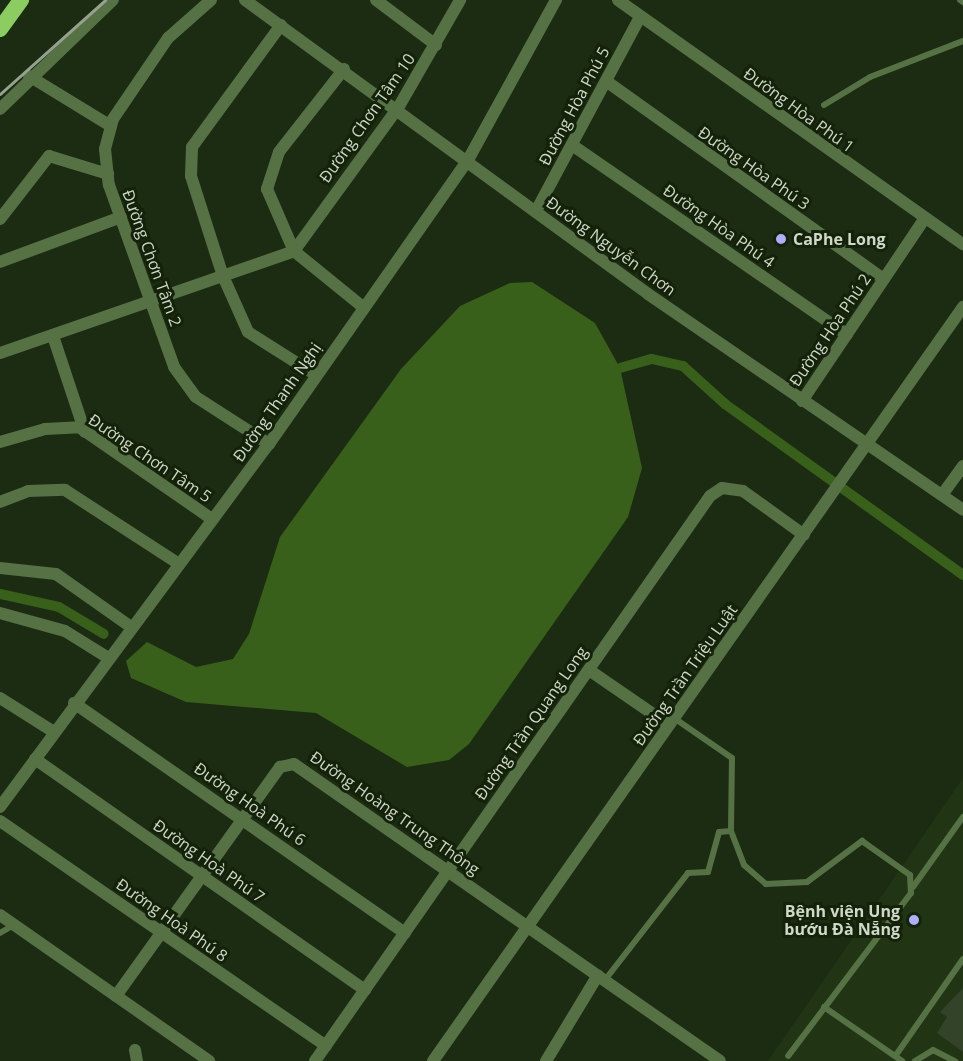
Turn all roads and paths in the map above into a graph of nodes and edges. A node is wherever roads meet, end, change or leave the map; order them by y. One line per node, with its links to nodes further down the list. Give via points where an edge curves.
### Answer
1 (21, 0): 11 (highway)
2 (113, 0): 15 (street)
3 (211, 0): 20 (street, Đường Chơn Tâm 2, via 168,38 131,87)
4 (245, 0): 10 (street, Đường Nguyễn Chơn)
5 (376, 0): 13 (street)
6 (459, 0): 13 (street, Đường Chơn Tâm 10)
7 (556, 0): 22 (street, Đường Thanh Nghị)
8 (618, 0): 9 (street, Đường Hòa Phú 1)
9 (640, 17): 16 (street, Đường Hòa Phú 5); 26 (street, Đường Hòa Phú 1)
10 (281, 25): 14 (street, Đường Nguyễn Chơn); 31 (street, via 192,147 191,176)
11 (0, 29)
12 (963, 41): 17 (lane, via 870,77)
13 (436, 45): 18 (street, Đường Chơn Tâm 10)
14 (344, 69): 18 (street, Đường Nguyễn Chơn); 29 (street, via 279,152 267,189)
15 (29, 76): 19 (street); 20 (street)
16 (606, 81): 21 (street, Đường Hòa Phú 5); 32 (street, Đường Hòa Phú 3)
17 (824, 105)
18 (398, 108): 22 (street, Đường Nguyễn Chơn); 29 (street, Đường Chơn Tâm 10)
19 (0, 109)
20 (111, 126): 23 (street, Đường Chơn Tâm 2, via 105,149)
21 (572, 145): 24 (street, Đường Hòa Phú 5); 36 (street, Đường Hòa Phú 4)
22 (468, 160): 24 (street, Đường Nguyễn Chơn); 34 (street, Đường Thanh Nghị)
23 (108, 174): 25 (street, Đường Chơn Tâm 2); 27 (street, via 49,156)
24 (536, 211): 40 (street, Đường Nguyễn Chơn)
25 (121, 217): 30 (street); 33 (street, Đường Chơn Tâm 2)
26 (925, 218): 28 (street, Đường Hòa Phú 1); 32 (street, Đường Hòa Phú 2)
27 (0, 219)
28 (963, 244)
29 (294, 251): 31 (street); 34 (street)
30 (0, 262)
31 (223, 276): 33 (street); 39 (street, via 248,332)
32 (884, 279): 36 (street, Đường Hòa Phú 2)
33 (149, 301): 37 (street); 43 (street, Đường Chơn Tâm 2, via 174,367 196,397)
34 (363, 307): 39 (street, Đường Thanh Nghị)
35 (963, 307): 44 (street, Đường Trần Triệu Luật)
36 (847, 335): 40 (street, Đường Hòa Phú 2)
37 (52, 336): 38 (street); 41 (street)
38 (0, 353)
39 (316, 375): 43 (street, Đường Thanh Nghị)
40 (802, 401): 44 (street, Đường Nguyễn Chơn)
41 (85, 432): 42 (street, Đường Chơn Tâm 5, via 68,425); 49 (street, Đường Chơn Tâm 5)
42 (0, 442)
43 (269, 444): 49 (street, Đường Thanh Nghị)
44 (868, 447): 46 (street, Đường Nguyễn Chơn); 50 (street, Đường Trần Triệu Luật)
45 (963, 466): 46 (street)
46 (942, 495): 48 (street, Đường Nguyễn Chơn)
47 (0, 502): 51 (street, via 28,491 64,490)
48 (963, 510)
49 (212, 519): 51 (street, Đường Thanh Nghị)
50 (804, 535): 56 (street, Đường Trần Quang Long, via 743,491 722,488 710,496); 59 (street, Đường Trần Triệu Luật)
51 (178, 564): 54 (street, Đường Thanh Nghị)
52 (0, 568): 54 (street, via 56,574)
53 (0, 613): 55 (street, via 65,631)
54 (130, 627): 55 (street, Đường Thanh Nghị)
55 (107, 657): 58 (street, Đường Thanh Nghị)
56 (589, 670): 59 (street); 67 (street, Đường Trần Quang Long)
57 (0, 698): 60 (street)
58 (74, 703): 60 (street, Đường Thanh Nghị); 64 (street, Đường Hoà Phú 6)
59 (672, 722): 66 (lane, via 732,758); 72 (street, Đường Trần Triệu Luật)
60 (54, 732): 61 (street, Đường Thanh Nghị)
61 (34, 759): 62 (street, Đường Thanh Nghị); 68 (street, Đường Hoà Phú 7)
62 (0, 807)
63 (963, 817): 69 (lane)
64 (243, 818): 67 (street, Đường Hoàng Trung Thông, via 280,767 294,764); 68 (street, Đường Hoàng Trung Thông); 75 (street, Đường Hoà Phú 6)
65 (0, 821): 73 (street, Đường Hoà Phú 8)
66 (732, 831): 69 (lane, via 744,865 766,885 807,882 865,841 904,869); 77 (lane, via 719,832 708,872 688,873)
67 (449, 870): 72 (street, Đường Hoàng Trung Thông); 75 (street, Đường Trần Quang Long)
68 (201, 876): 73 (street, Đường Hoàng Trung Thông); 78 (street, Đường Hoà Phú 7)
69 (913, 887): 80 (lane)
70 (0, 915): 71 (street)
71 (14, 925): 74 (lane); 79 (street)
72 (527, 925): 77 (street, Đường Hoàng Trung Thông); 87 (street, Đường Trần Triệu Luật)
73 (161, 932): 79 (street, Đường Hoàng Trung Thông); 81 (street, Đường Hoà Phú 8)
74 (0, 933)
75 (405, 933): 78 (street, Đường Trần Quang Long)
76 (963, 959): 82 (lane)
77 (601, 978): 84 (street); 88 (street, Đường Hoàng Trung Thông)
78 (365, 990): 81 (street, Đường Trần Quang Long)
79 (116, 996): 85 (street)
80 (824, 1007): 82 (lane); 83 (lane)
81 (326, 1046): 86 (street, Đường Trần Quang Long)
82 (896, 1055): 89 (lane)
83 (788, 1056)
84 (549, 1060)
85 (208, 1061)
86 (315, 1061)
87 (433, 1061)
88 (720, 1061)
89 (902, 1061)
90 (915, 1061): 91 (lane, via 933,1050)
91 (955, 1061)

